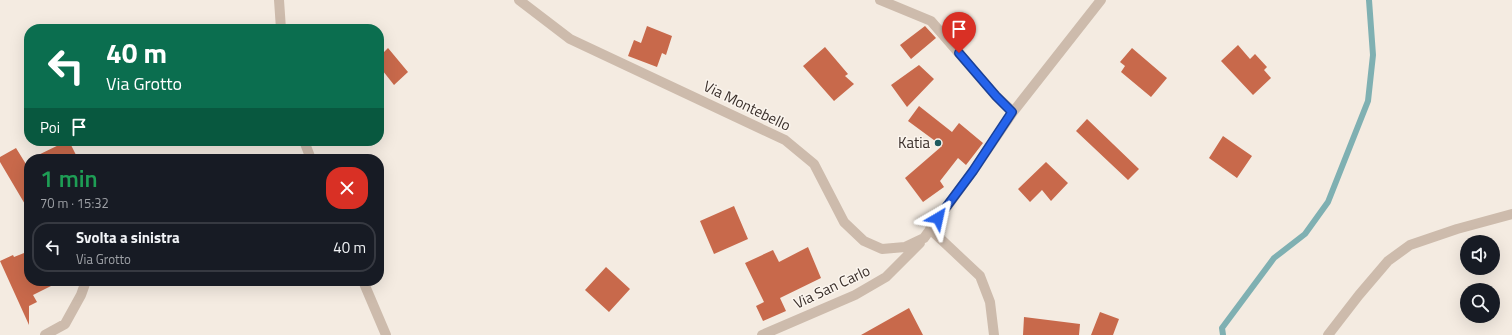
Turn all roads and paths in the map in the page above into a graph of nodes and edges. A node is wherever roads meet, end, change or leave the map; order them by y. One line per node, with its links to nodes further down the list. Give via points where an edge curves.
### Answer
1 (279, 0): 5 (street)
2 (519, 0): 9 (street, Via Montebello, via 570,39 785,140 814,164 844,222 864,241 882,248 904,247)
3 (880, 0): 6 (street, via 931,21)
4 (1101, 0): 6 (street)
5 (281, 24)
6 (1012, 112): 8 (street)
7 (1512, 214): 16 (street, via 1410,245 1388,261)
8 (930, 229): 9 (street); 15 (street, via 980,276 990,302)
9 (924, 238): 14 (street, Via San Carlo, via 886,277 855,296)
10 (84, 286): 12 (street, via 65,324)
11 (365, 286): 13 (street)
12 (46, 335)
13 (386, 335)
14 (762, 335)
15 (994, 335)
16 (1328, 335)

